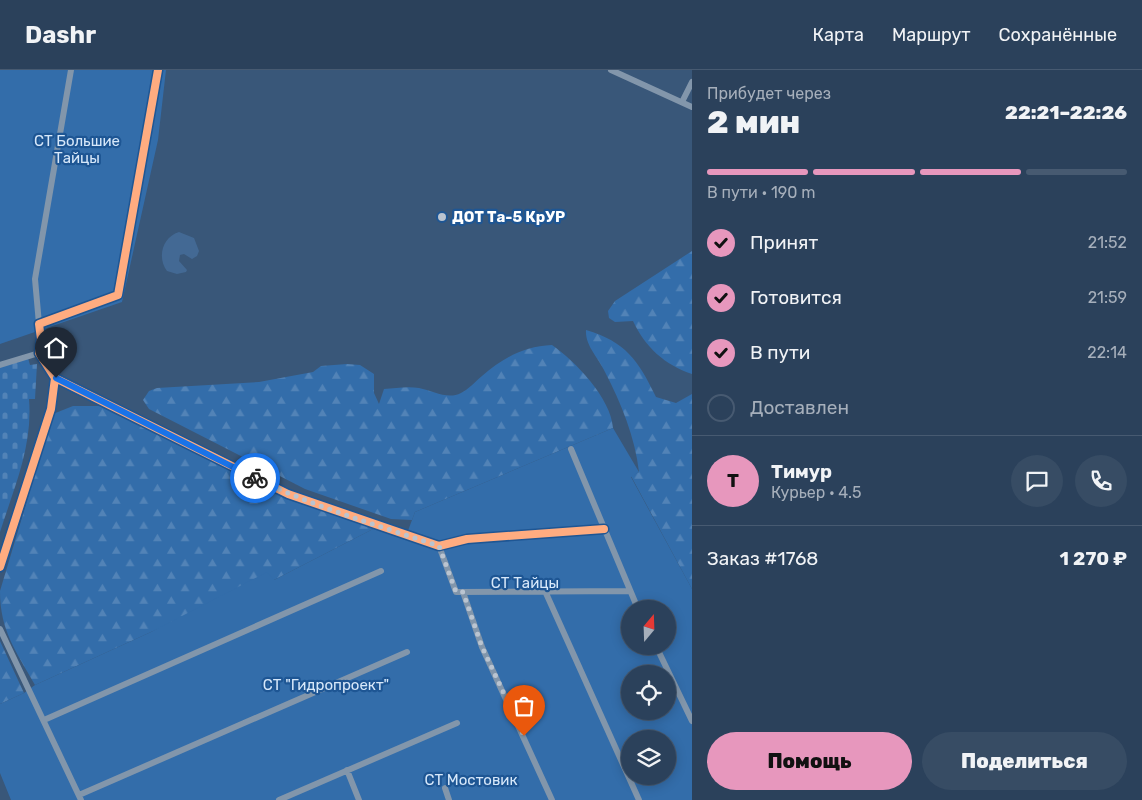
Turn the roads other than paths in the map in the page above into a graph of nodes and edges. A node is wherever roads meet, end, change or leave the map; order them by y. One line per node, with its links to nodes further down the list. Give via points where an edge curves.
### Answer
1 (71, 70): 7 (street, via 35,279)
2 (158, 70): 7 (street, via 118,295)
3 (613, 70): 5 (street)
4 (692, 82): 5 (street)
5 (682, 102): 6 (street)
6 (692, 107)
7 (39, 324): 8 (street)
8 (39, 353): 9 (street); 10 (street)
9 (0, 365)
10 (56, 378): 13 (street, via 288,494); 14 (street, via 51,409)
11 (570, 449): 12 (street)
12 (604, 529): 13 (street, via 467,539); 16 (street)
13 (439, 546): 17 (street, via 456,592)
14 (0, 567)
15 (382, 571): 23 (street)
16 (630, 591): 18 (street); 19 (street)
17 (463, 592): 18 (street); 32 (street, via 482,647)
18 (545, 592): 33 (street)
19 (634, 600)
20 (0, 629): 23 (street)
21 (407, 652): 28 (street)
22 (660, 655): 24 (street)
23 (44, 720): 28 (street)
24 (692, 721)
25 (457, 723): 26 (street)
26 (347, 770): 29 (street); 30 (street)
27 (445, 788): 31 (street)
28 (80, 798)
29 (279, 800)
30 (359, 800)
31 (449, 800)
32 (552, 800)
33 (639, 800)

